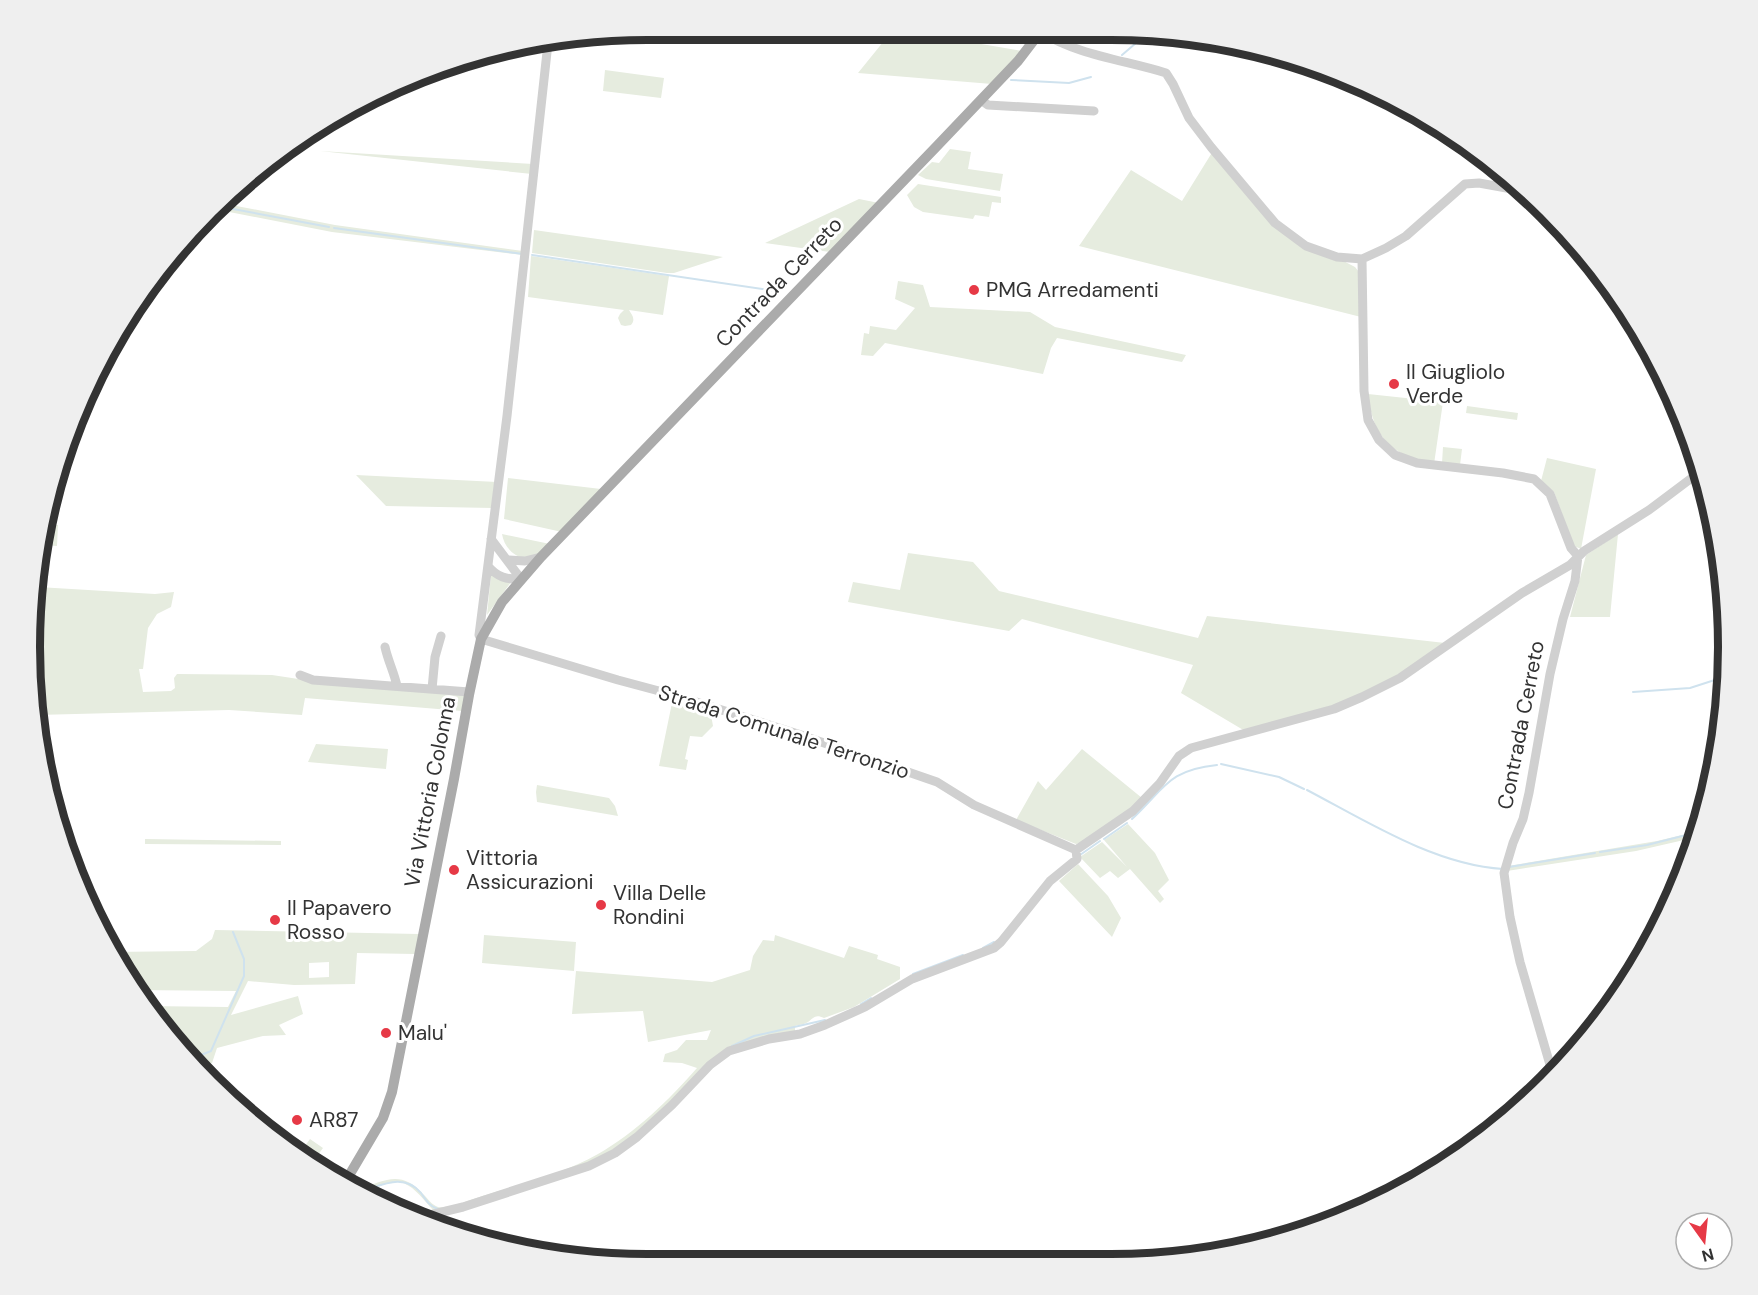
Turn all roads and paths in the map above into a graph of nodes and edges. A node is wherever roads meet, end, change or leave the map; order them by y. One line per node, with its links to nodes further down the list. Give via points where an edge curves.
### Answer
1 (1035, 40): 4 (main road, Contrada Cerreto)
2 (1053, 40): 7 (street, via 1166,73 1189,118 1275,222 1306,246)
3 (547, 49): 9 (street)
4 (981, 99): 5 (street, via 988,105); 11 (main road, Contrada Cerreto)
5 (1094, 111)
6 (1508, 188): 7 (street, via 1465,184 1406,236)
7 (1362, 259): 10 (street, via 1363,384 1365,407 1375,435 1395,455 1417,463 1534,479 1550,495 1571,548)
8 (1693, 477): 10 (street)
9 (491, 538): 12 (street); 13 (street)
10 (1578, 556): 22 (street, via 1400,678 1362,698 1191,748 1179,756 1133,811); 23 (street, Contrada Cerreto, via 1550,674 1523,819 1504,873 1520,962)
11 (542, 557): 12 (street); 14 (main road, Via Vittoria Colonna)
12 (508, 560): 14 (street)
13 (488, 566): 14 (street, via 500,577); 16 (street, via 478,634)
14 (521, 579): 16 (main road, Via Vittoria Colonna, via 502,602)
15 (441, 636): 20 (street)
16 (481, 639): 21 (main road, Via Vittoria Colonna); 22 (street, Strada Comunale Terronzio, via 674,694 937,783 974,805)
17 (385, 647): 19 (street)
18 (300, 675): 19 (street, via 313,680)
19 (397, 686): 20 (street)
20 (432, 689): 21 (street)
21 (469, 692): 24 (main road, Via Vittoria Colonna, via 392,1092)
22 (1076, 850): 25 (street, via 1077,859 1050,881 994,948 912,979 825,1025 729,1051 637,1137 589,1166)
23 (1550, 1066)
24 (349, 1176)
25 (432, 1214)

